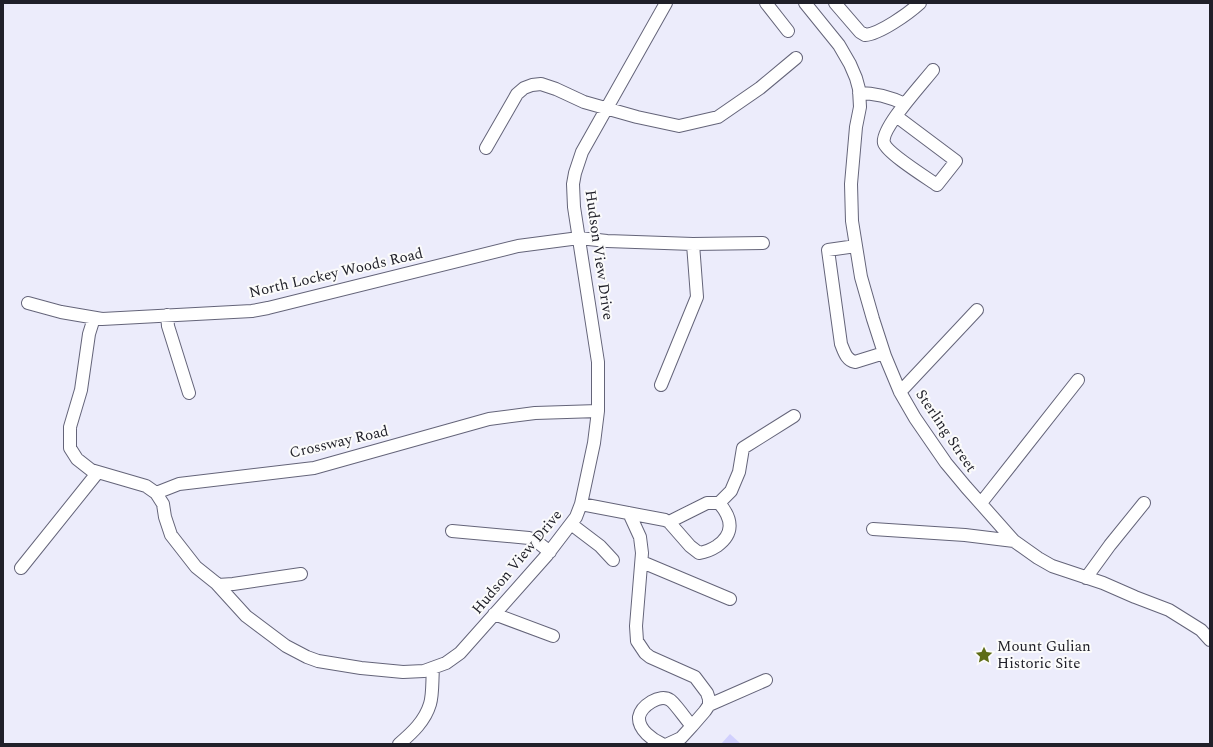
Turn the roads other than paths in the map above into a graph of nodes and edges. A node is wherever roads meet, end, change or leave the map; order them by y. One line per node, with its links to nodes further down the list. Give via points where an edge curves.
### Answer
1 (666, 3): 11 (street, Hudson View Drive)
2 (805, 3): 9 (street, via 839,45 850,64)
3 (835, 3): 4 (street, via 849,21 865,35 885,27)
4 (920, 3)
5 (768, 4): 6 (street)
6 (788, 31)
7 (796, 58): 11 (street, via 760,88 718,117 679,126)
8 (933, 70): 10 (street)
9 (858, 88): 10 (street); 17 (street, Sterling Street, via 860,107 850,184)
10 (905, 104): 12 (street)
11 (606, 107): 13 (street, via 584,102 541,84 532,85 516,94); 14 (street, Hudson View Drive, via 582,152 575,173 573,199)
12 (896, 116): 12 (street, via 884,135 886,148 937,185 956,161)
13 (486, 148)
14 (579, 238): 16 (street, North Lockey Woods Road); 20 (street, North Lockey Woods Road, via 518,246 252,311); 27 (street, Hudson View Drive, via 598,362)
15 (763, 243): 16 (street, North Lockey Woods Road)
16 (693, 244): 24 (street, via 698,296)
17 (856, 246): 22 (street, Sterling Street, via 862,277); 22 (street, via 828,250 841,344 847,357 854,362)
18 (28, 303): 21 (street, North Lockey Woods Road)
19 (976, 310): 25 (street)
20 (167, 315): 21 (street, North Lockey Woods Road); 26 (street, via 168,326)
21 (94, 318): 29 (street, via 89,334 81,390 70,427 70,448 77,459)
22 (884, 353): 25 (street, Sterling Street)
23 (1078, 380): 32 (street)
24 (661, 385)
25 (900, 392): 32 (street, Sterling Street, via 946,463)
26 (189, 393)
27 (598, 411): 30 (street, Crossway Road, via 535,413 489,420 314,468 179,484); 34 (street, Hudson View Drive)
28 (794, 416): 31 (street, via 743,448 739,472 731,491)
29 (98, 472): 30 (street, via 146,486); 44 (street)
30 (156, 493): 47 (street, Hudson View Drive, via 163,504 171,535 196,567)
31 (719, 503): 36 (street, via 707,503); 36 (street, via 724,509 730,532 710,550 699,552 690,546)
32 (981, 503): 40 (street, Sterling Street)
33 (1144, 503): 46 (street)
34 (581, 504): 35 (street); 37 (street, Hudson View Drive)
35 (629, 513): 36 (street); 43 (street, via 640,537)
36 (669, 522)
37 (571, 524): 41 (street, Hudson View Drive); 42 (street, via 600,546)
38 (873, 529): 40 (street)
39 (452, 531): 41 (street, via 529,538)
40 (1014, 541): 46 (street, Sterling Street, via 1052,566)
41 (550, 552): 49 (street, Hudson View Drive)
42 (613, 560)
43 (642, 562): 48 (street); 54 (street, via 637,641 650,657 695,678 707,693)
44 (21, 568)
45 (301, 574): 47 (street)
46 (1086, 578): 51 (street, Sterling Street, via 1168,610 1201,630)
47 (218, 585): 52 (street, Hudson View Drive, via 246,616 286,646 307,657 361,668 403,672)
48 (730, 599)
49 (494, 614): 50 (street); 52 (street, Hudson View Drive, via 460,652)
50 (553, 636)
51 (1210, 640)
52 (433, 669): 56 (street, via 430,703 424,718)
53 (766, 680): 54 (street)
54 (709, 705): 55 (street)
55 (692, 726): 57 (street, via 670,700 658,698 644,708 639,716 647,734); 58 (street, via 681,738)
56 (399, 744)
57 (662, 744)
58 (668, 744)

